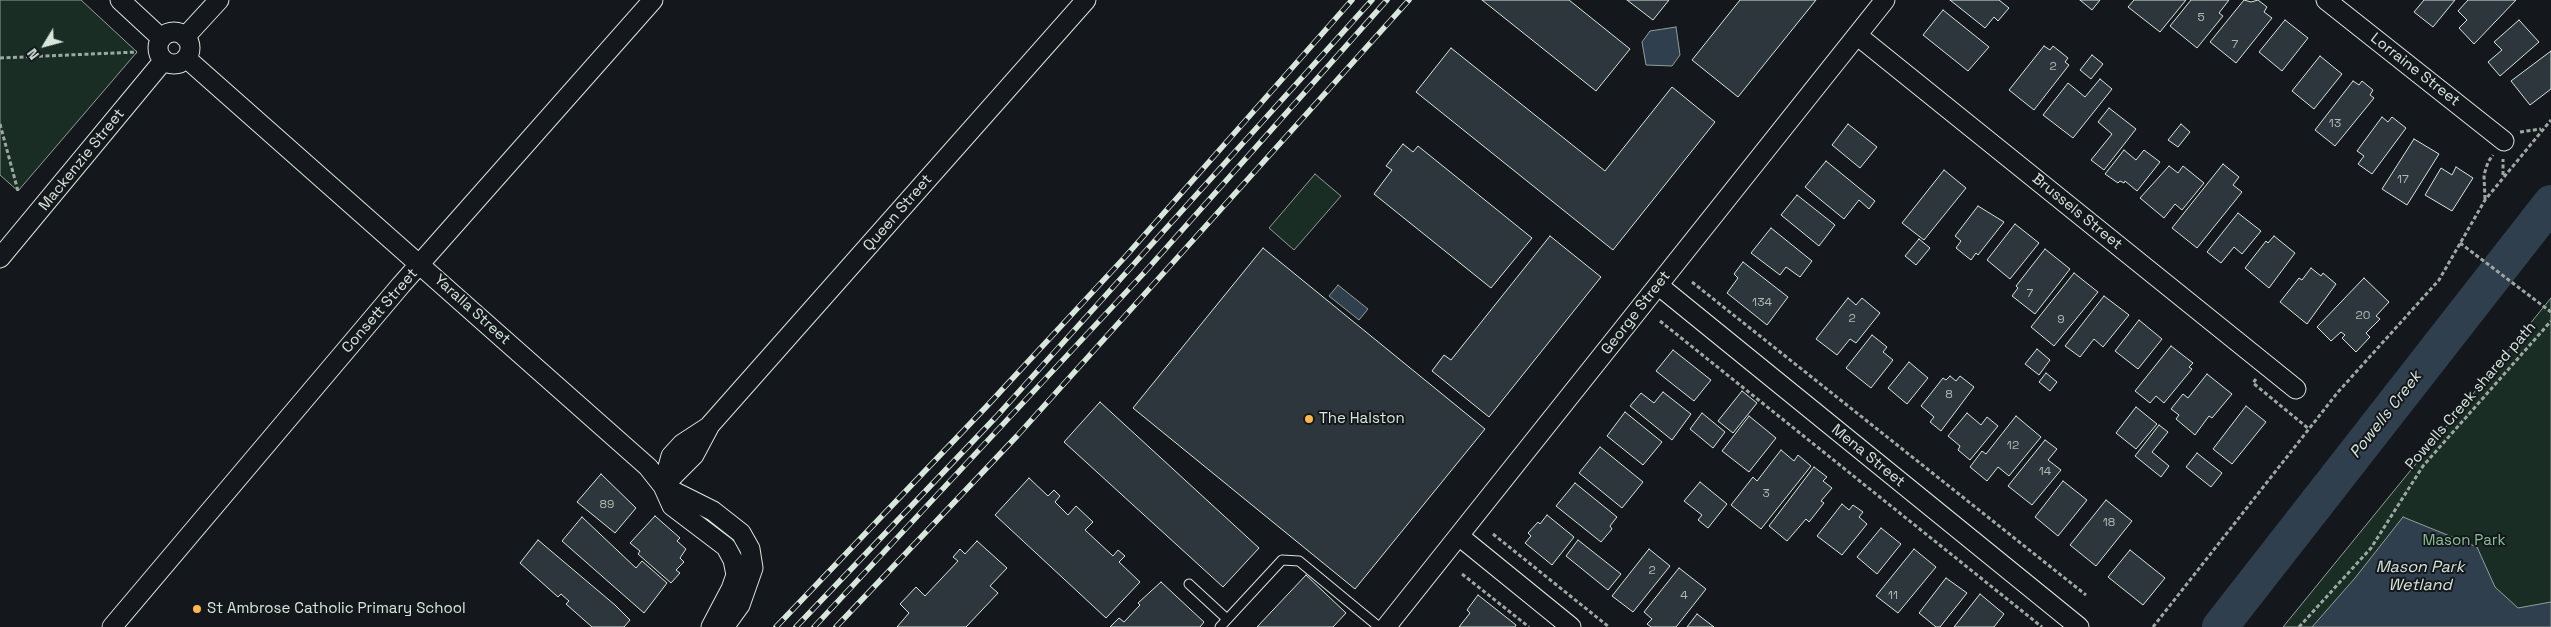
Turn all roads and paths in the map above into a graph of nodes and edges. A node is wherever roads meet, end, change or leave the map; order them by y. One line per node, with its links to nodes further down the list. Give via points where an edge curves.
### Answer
1 (120, 0): 9 (street)
2 (219, 0): 8 (street)
3 (653, 0): 20 (street, Consett Street)
4 (1086, 0): 27 (street, Queen Street, via 710,425 682,444 671,456)
5 (1886, 0): 7 (street, George Street)
6 (2326, 0): 16 (street, Lorraine Street)
7 (1858, 36): 22 (street, George Street); 26 (street, Brussels Street)
8 (185, 37): 9 (street, via 173,32); 12 (street, via 190,49)
9 (161, 38): 13 (street, via 158,50)
10 (137, 52): 11 (path)
11 (0, 58)
12 (186, 58): 13 (street, via 176,64); 20 (street, Yaralla Street)
13 (164, 60): 19 (street, Mackenzie Street)
14 (2551, 120): 18 (path, via 2485,200)
15 (0, 124): 17 (path)
16 (2504, 141)
17 (18, 191)
18 (2460, 243): 23 (path); 45 (path, via 2438,280 2338,392)
19 (0, 258)
20 (420, 264): 27 (street, Yaralla Street, via 648,467); 34 (street, Consett Street)
21 (1692, 282): 32 (path)
22 (1658, 285): 29 (street, George Street); 44 (street, Mena Street)
23 (2551, 312)
24 (1660, 321): 43 (path)
25 (2551, 321): 46 (path, Powells Creek shared path, via 2423,466 2371,548)
26 (2296, 388)
27 (663, 486): 35 (street, via 672,506 726,547 733,560 736,575); 36 (street, via 713,511 741,534 750,549 753,568 740,605 727,623)
28 (1493, 534): 42 (path)
29 (1458, 536): 39 (street, George Street); 41 (street)
30 (1462, 574): 40 (path)
31 (1189, 584): 33 (lane)
32 (2086, 595)
33 (1227, 619): 37 (lane); 38 (lane, via 1282,560 1299,561)
34 (112, 627)
35 (711, 627)
36 (719, 627)
37 (1220, 627)
38 (1379, 627)
39 (1386, 627)
40 (1529, 627)
41 (1571, 627)
42 (1609, 627)
43 (2042, 627)
44 (2079, 627)
45 (2152, 627)
46 (2298, 627)

